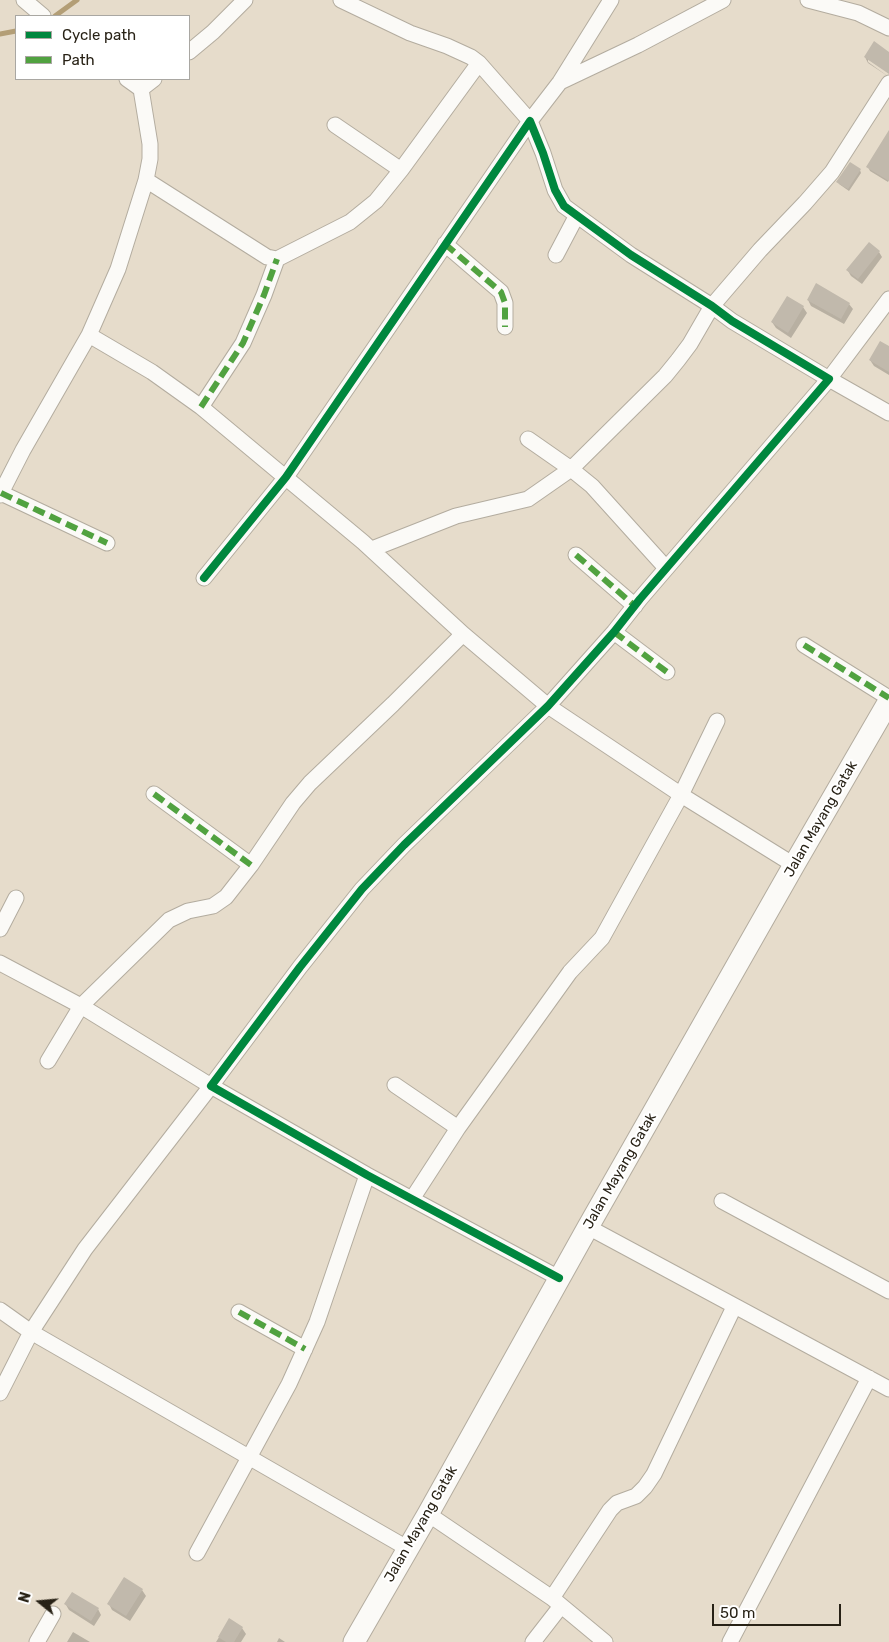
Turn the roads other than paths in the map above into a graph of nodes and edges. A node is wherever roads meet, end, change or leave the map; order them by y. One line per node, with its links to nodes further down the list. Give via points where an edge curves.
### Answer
1 (24, 0): 7 (street)
2 (245, 0): 9 (street)
3 (341, 0): 10 (street, via 410,33 463,52)
4 (611, 0): 13 (street)
5 (723, 0): 13 (street)
6 (808, 0): 8 (street, via 858,13)
7 (41, 14)
8 (889, 28)
9 (190, 51)
10 (479, 63): 16 (street); 18 (street)
11 (128, 80): 15 (street)
12 (153, 80): 15 (street)
13 (560, 82): 16 (street)
14 (889, 83): 25 (street, via 832,172)
15 (141, 89): 19 (street, via 150,144)
16 (530, 121): 20 (street, via 559,199); 21 (street)
17 (336, 125): 18 (street)
18 (401, 170): 23 (street, via 376,201 358,216)
19 (146, 180): 23 (street, via 267,258); 27 (street, via 118,269)
20 (576, 217): 22 (street); 25 (street)
21 (445, 244): 26 (street, via 501,292 505,303); 33 (street)
22 (556, 255)
23 (278, 259): 29 (street, via 243,343)
24 (889, 298): 28 (street)
25 (712, 306): 28 (street); 32 (street, via 690,344 664,376)
26 (505, 327)
27 (89, 335): 29 (street, via 152,372); 34 (street)
28 (829, 379): 30 (street); 38 (street)
29 (201, 407): 33 (street)
30 (889, 413)
31 (528, 439): 32 (street)
32 (571, 469): 36 (street, via 528,500 456,516); 38 (street, via 592,486)
33 (286, 477): 36 (street); 39 (street)
34 (1, 494): 35 (street)
35 (107, 543)
36 (368, 545): 42 (street)
37 (576, 554): 40 (street)
38 (666, 568): 40 (street)
39 (204, 578)
40 (635, 606): 41 (street)
41 (614, 632): 44 (street); 46 (street)
42 (463, 634): 46 (street); 50 (street, via 310,783)
43 (804, 646): 45 (street)
44 (667, 672)
45 (889, 700): 51 (street, Jalan Mayang Gatak)
46 (548, 706): 49 (street); 58 (street, via 362,889)
47 (717, 721): 49 (street)
48 (154, 794): 50 (street)
49 (681, 795): 51 (street); 59 (street, via 602,938 570,972)
50 (251, 865): 55 (street, via 226,897 213,906 188,911 169,920)
51 (794, 865): 63 (street, Jalan Mayang Gatak)
52 (16, 898): 53 (street)
53 (0, 929)
54 (0, 963): 55 (street)
55 (81, 1006): 56 (street); 58 (street)
56 (48, 1061)
57 (395, 1085): 59 (street)
58 (211, 1086): 60 (street); 69 (street, via 85,1248)
59 (458, 1128): 61 (street)
60 (367, 1175): 61 (street); 70 (street, via 324,1304)
61 (412, 1199): 64 (street)
62 (722, 1201): 65 (street)
63 (588, 1227): 64 (street, Jalan Mayang Gatak); 66 (street)
64 (559, 1278): 75 (street, Jalan Mayang Gatak)
65 (889, 1291)
66 (734, 1307): 71 (street); 78 (street, via 650,1481 636,1496 614,1505 610,1510)
67 (0, 1310): 69 (street)
68 (239, 1312): 70 (street)
69 (31, 1332): 73 (street); 74 (street)
70 (305, 1349): 74 (street)
71 (869, 1378): 72 (street); 84 (street)
72 (889, 1389)
73 (0, 1393)
74 (249, 1458): 76 (street); 77 (street)
75 (428, 1514): 76 (street, Jalan Mayang Gatak); 78 (street)
76 (407, 1548): 81 (street, Jalan Mayang Gatak)
77 (197, 1553)
78 (557, 1602): 82 (street); 83 (street)
79 (52, 1614): 80 (street)
80 (37, 1642)
81 (354, 1642)
82 (533, 1642)
83 (605, 1642)
84 (730, 1642)

